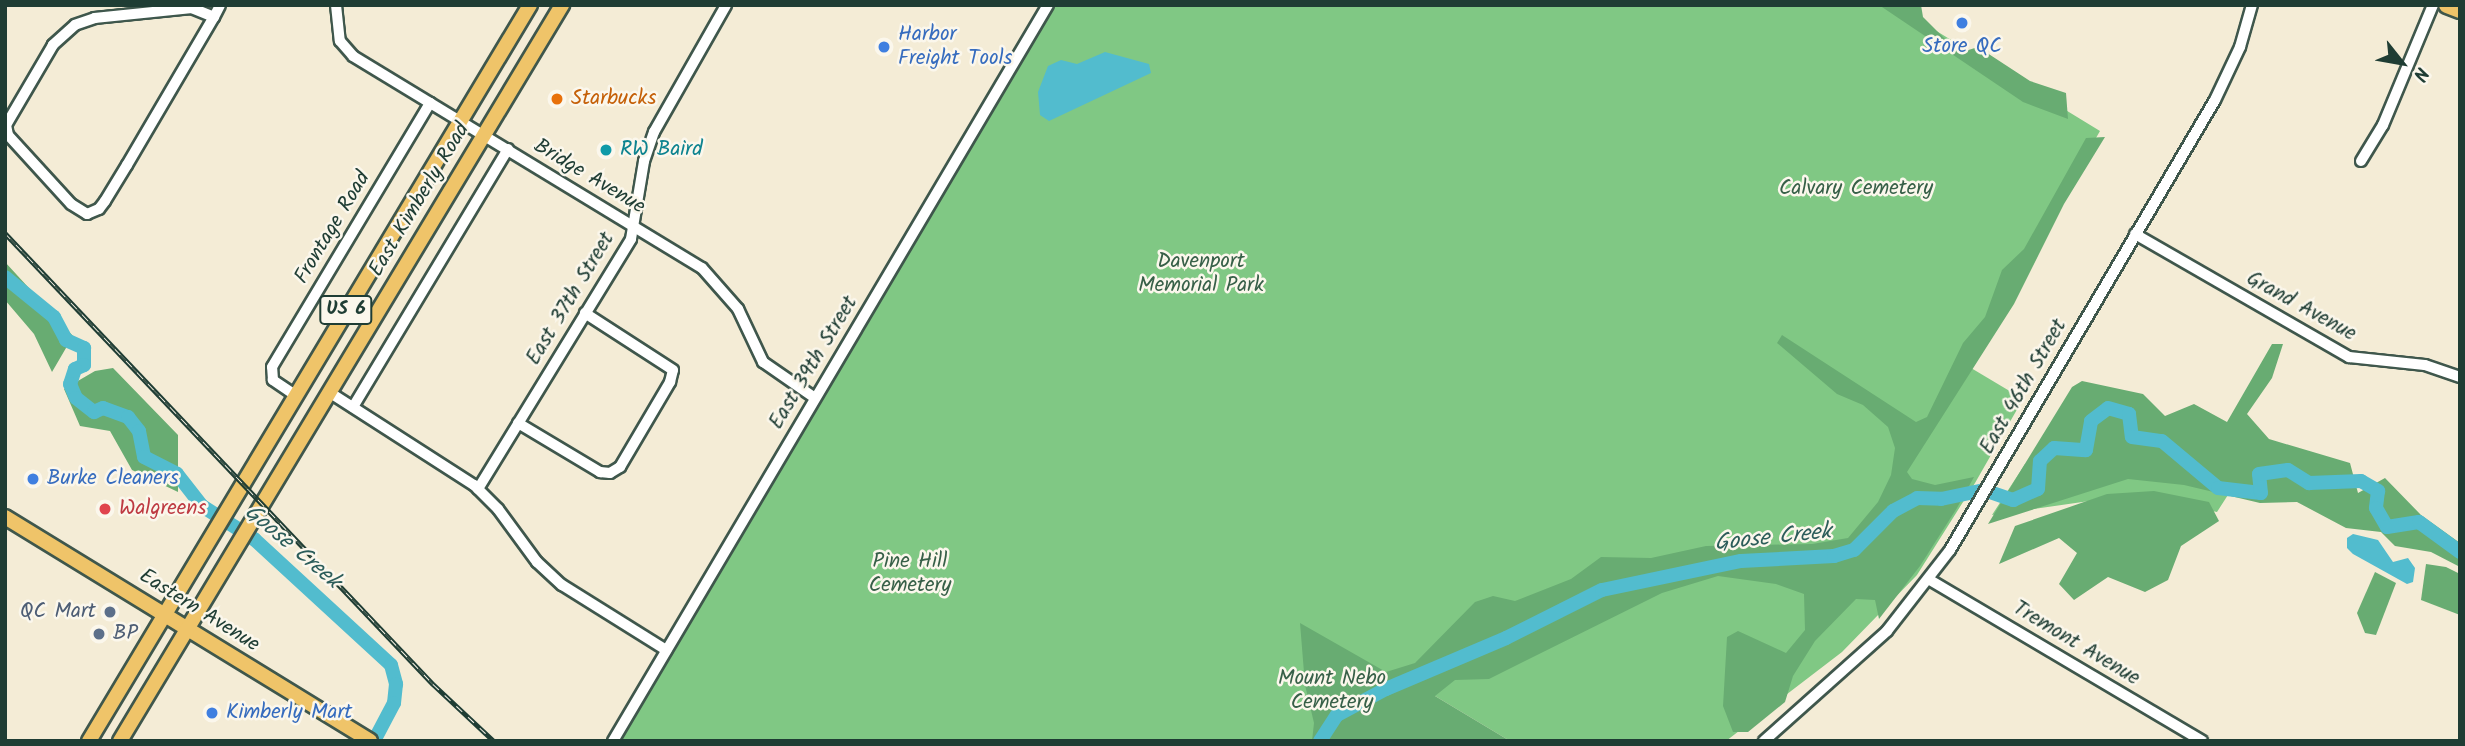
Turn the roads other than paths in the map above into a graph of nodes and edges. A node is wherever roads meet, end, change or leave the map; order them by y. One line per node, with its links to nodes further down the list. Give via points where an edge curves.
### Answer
1 (220, 5): 11 (street)
2 (336, 5): 12 (street, Bridge Avenue, via 345,50)
3 (530, 5): 13 (main road, East Kimberly Road / US 6)
4 (562, 5): 14 (main road, East Kimberly Road / US 6)
5 (726, 5): 17 (street, East 37th Street, via 654,132 644,161)
6 (1048, 5): 23 (street, East 39th Street)
7 (2252, 5): 18 (street, East 46th Street, via 2225,80)
8 (2433, 5): 16 (street, via 2383,125)
9 (2447, 5): 10 (highway)
10 (2460, 10)
11 (214, 17): 11 (street, via 99,209 87,214 71,204 6,125 53,44 84,20 192,8)
12 (430, 103): 13 (street, Bridge Avenue); 22 (street, Frontage Road, via 270,373 279,386)
13 (460, 121): 14 (street, Bridge Avenue); 22 (main road, East Kimberly Road / US 6)
14 (483, 135): 15 (street, Bridge Avenue); 21 (main road, East Kimberly Road / US 6)
15 (508, 149): 17 (street, Bridge Avenue); 24 (street)
16 (2361, 161)
17 (634, 226): 19 (street, East 37th Street, via 631,239); 23 (street, Bridge Avenue, via 702,268 724,288 763,362)
18 (2135, 234): 20 (street, Grand Avenue, via 2349,357 2426,365); 28 (street, East 46th Street)
19 (585, 313): 25 (street, East 37th Street); 25 (street, via 673,370 670,383 620,467 610,473)
20 (2460, 377)
21 (329, 392): 24 (street); 30 (main road, East Kimberly Road / US 6)
22 (295, 395): 29 (main road, East Kimberly Road / US 6)
23 (815, 398): 31 (street, East 39th Street)
24 (353, 407): 26 (street)
25 (518, 423): 26 (street, East 37th Street)
26 (478, 489): 31 (street, via 537,562 562,585)
27 (5, 517): 29 (main road, Eastern Avenue)
28 (1930, 580): 36 (street, East 46th Street, via 1887,631); 37 (street, Tremont Avenue)
29 (164, 615): 30 (main road, Eastern Avenue); 33 (main road, East Kimberly Road / US 6)
30 (188, 629): 32 (main road, Eastern Avenue); 34 (main road, East Kimberly Road / US 6)
31 (666, 650): 35 (street, East 39th Street)
32 (365, 738)
33 (89, 741)
34 (120, 741)
35 (612, 741)
36 (1764, 741)
37 (2202, 741)

